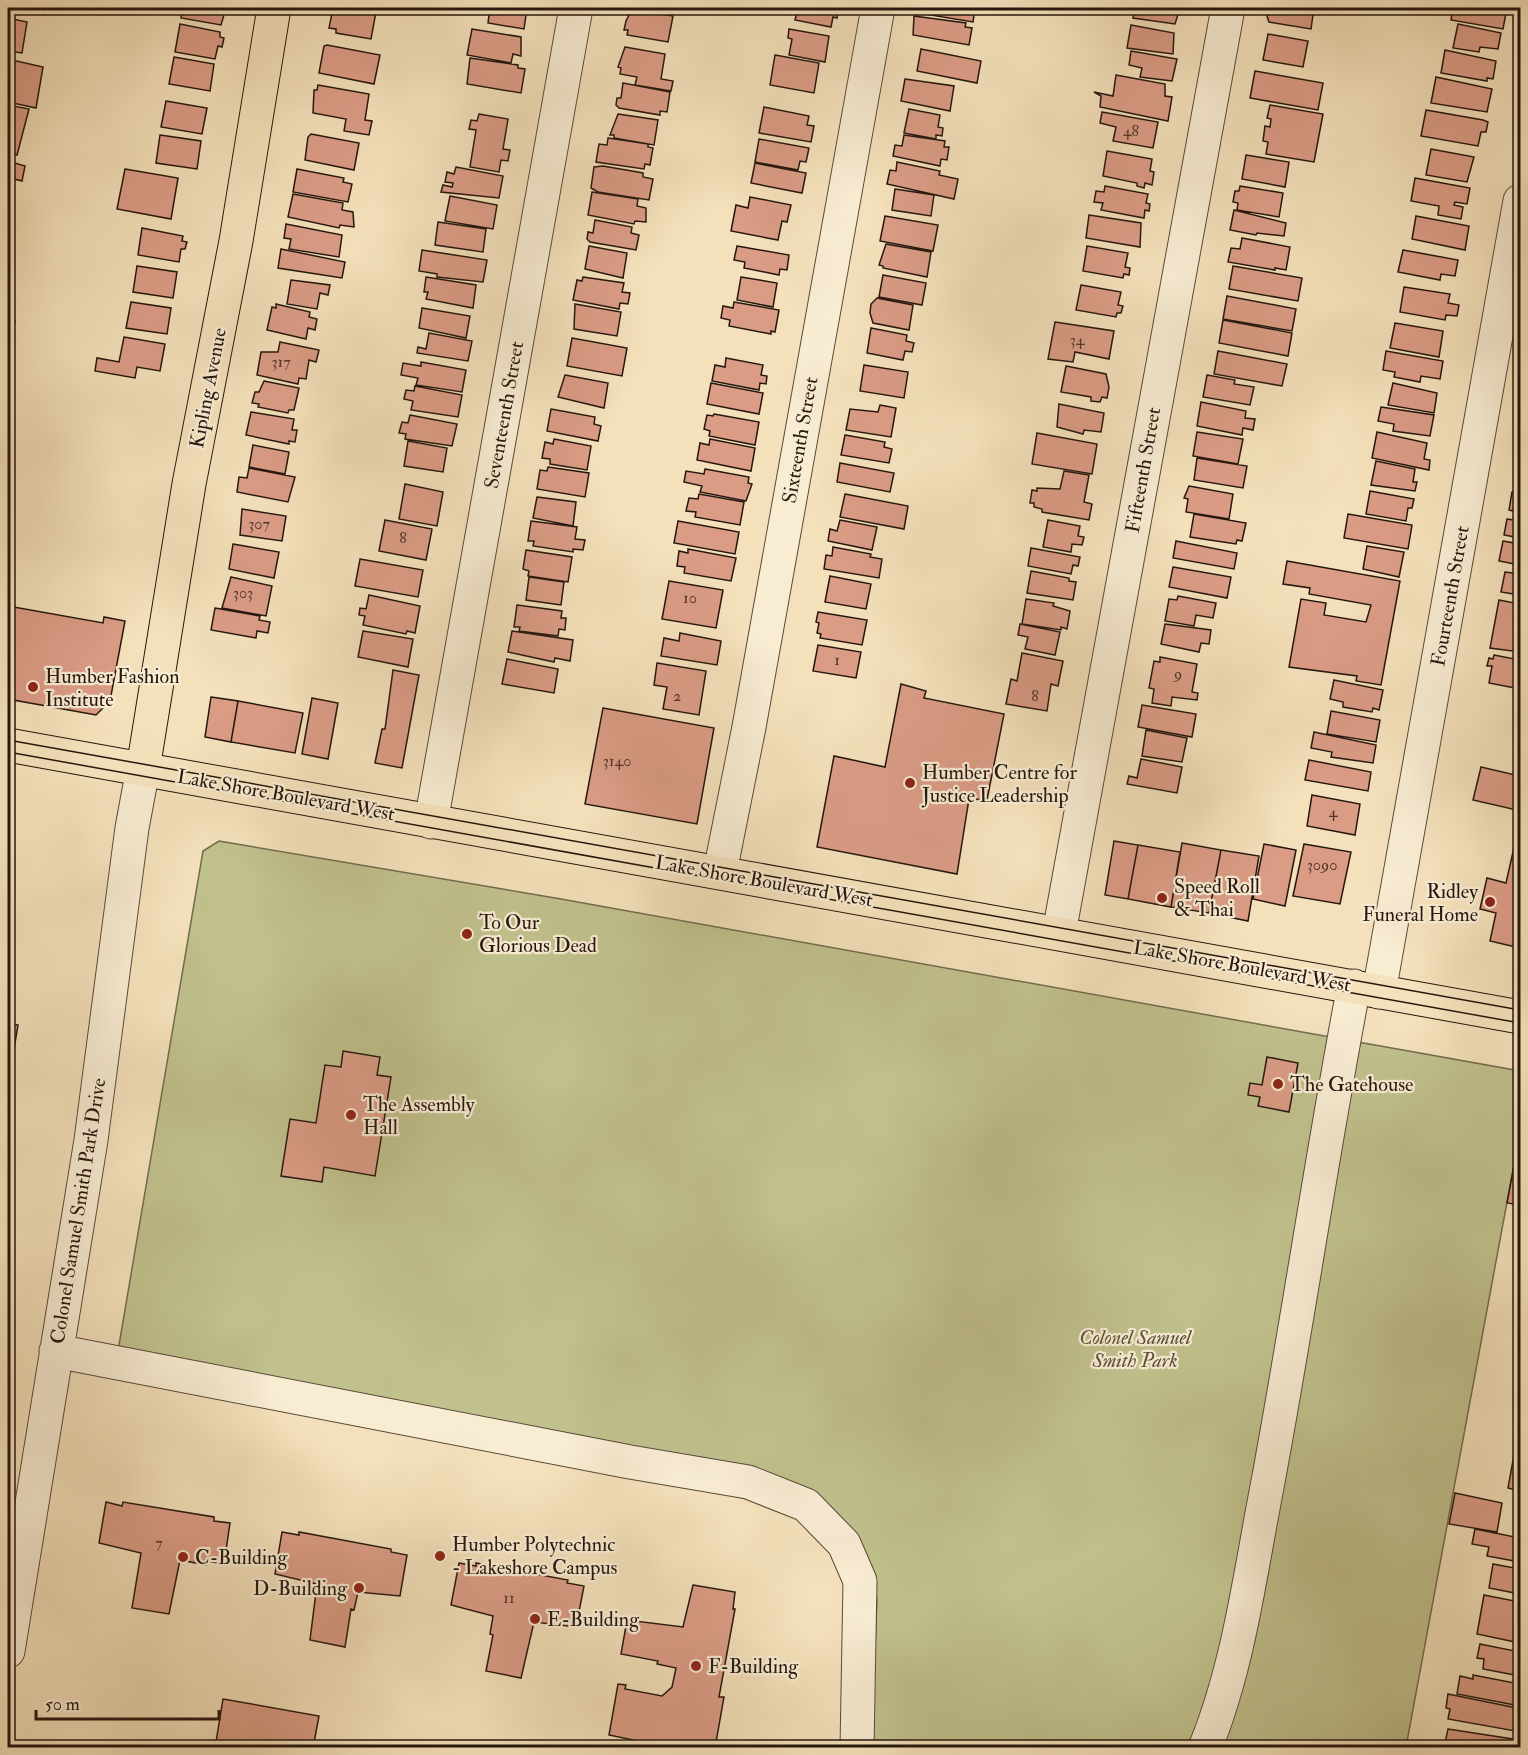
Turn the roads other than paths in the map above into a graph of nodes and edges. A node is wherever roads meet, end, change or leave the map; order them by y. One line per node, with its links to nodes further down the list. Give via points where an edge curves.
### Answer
1 (274, 8): 7 (main road, Kipling Avenue, via 236,241 189,484)
2 (576, 8): 8 (street, Seventeenth Street)
3 (878, 8): 9 (street, Sixteenth Street)
4 (1228, 8): 10 (street, Fifteenth Street)
5 (1521, 201): 11 (street, Fourteenth Street)
6 (8, 746): 7 (main road, Lake Shore Boulevard West)
7 (143, 769): 8 (main road, Lake Shore Boulevard West); 13 (street, Colonel Samuel Smith Park Drive, via 91,1140)
8 (431, 822): 9 (main road, Lake Shore Boulevard West)
9 (720, 872): 10 (main road, Lake Shore Boulevard West)
10 (1059, 933): 11 (main road, Lake Shore Boulevard West)
11 (1366, 989): 12 (main road, Lake Shore Boulevard West); 16 (street, Fourteenth Street, via 1287,1375 1239,1635)
12 (1521, 1017)
13 (56, 1351): 14 (street, Colonel Samuel Smith Park Drive); 15 (street, via 748,1482 806,1504 844,1544 860,1581)
14 (8, 1651)
15 (857, 1748)
16 (1205, 1748)

